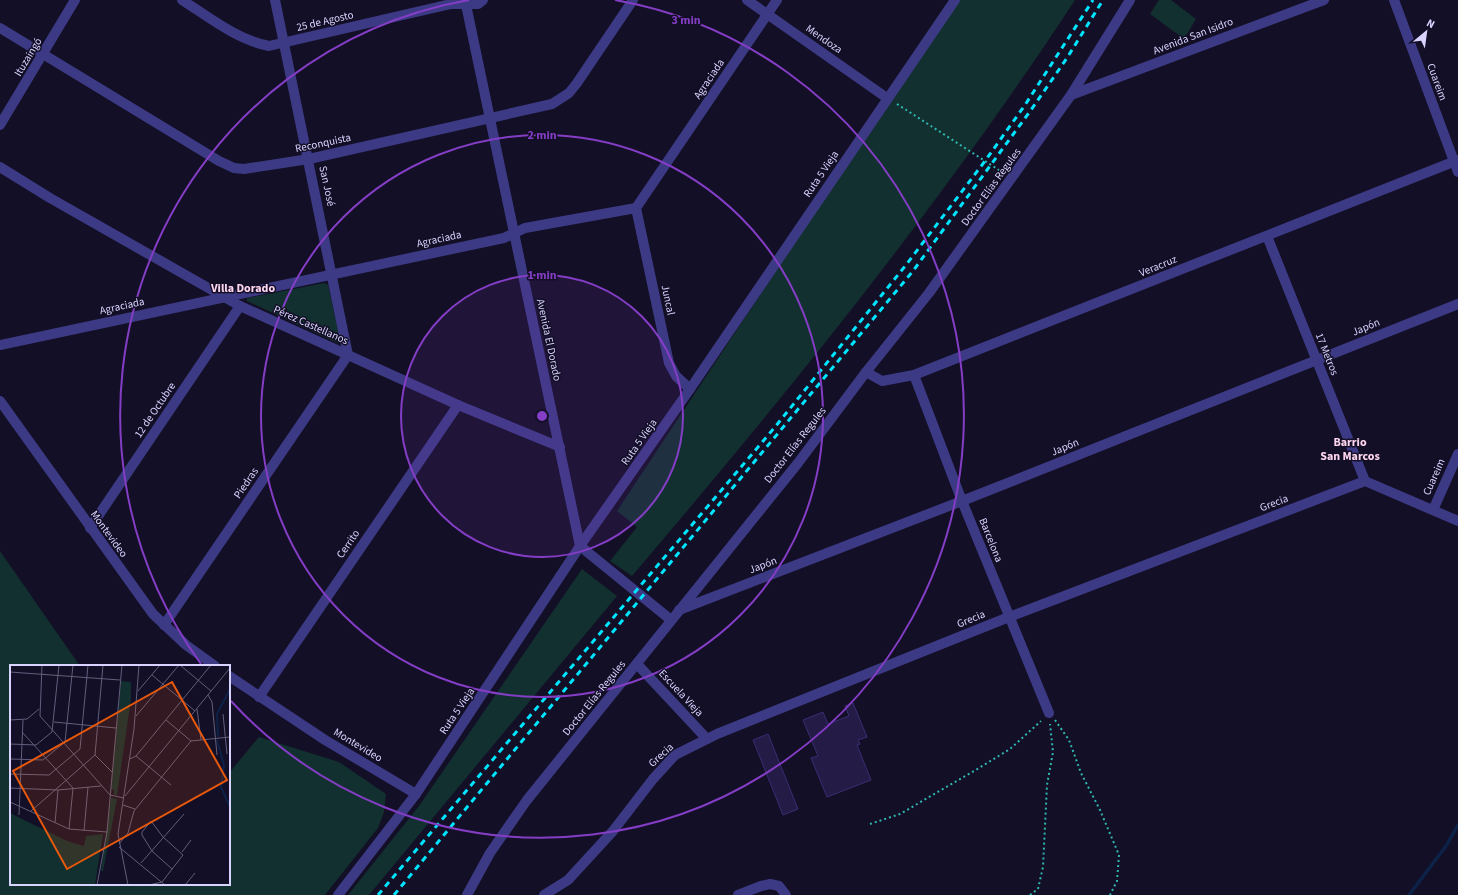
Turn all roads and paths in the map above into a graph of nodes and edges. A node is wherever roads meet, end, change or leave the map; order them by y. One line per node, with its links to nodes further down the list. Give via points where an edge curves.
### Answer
1 (75, 0): 16 (street, Ituzaingó)
2 (182, 0): 15 (street, 25 de Agosto, via 243,38 269,46)
3 (275, 0): 15 (street, San José)
4 (483, 0): 12 (street, 25 de Agosto, via 478,4)
5 (633, 0): 19 (street, Reconquista, via 569,93 552,104)
6 (747, 0): 13 (street, Mendoza)
7 (777, 0): 13 (street, Agraciada)
8 (955, 0): 18 (street, Ruta 5 Vieja)
9 (1130, 0): 17 (street, Doctor Elías Regules)
10 (1324, 0): 17 (street, Avenida San Isidro)
11 (1394, 0): 22 (street, Cuareim)
12 (466, 2): 15 (street, 25 de Agosto); 19 (street, Avenida El Dorado)
13 (767, 14): 18 (street, Mendoza); 26 (street, Agraciada)
14 (0, 28): 16 (street, Reconquista)
15 (284, 43): 21 (street, San José)
16 (43, 54): 20 (street, Ituzaingó); 21 (street, Reconquista, via 234,168 256,168)
17 (1071, 95): 25 (street, Doctor Elías Regules)
18 (887, 98): 25 (path); 38 (street, Ruta 5 Vieja)
19 (490, 119): 21 (street, Reconquista); 27 (street, Avenida El Dorado)
20 (0, 126)
21 (309, 159): 29 (street, San José)
22 (1456, 161): 24 (street, Cuareim); 28 (street, Veracruz)
23 (0, 167): 30 (street, Pérez Castellanos)
24 (1458, 172)
25 (1012, 179): 36 (street, Doctor Elías Regules, via 929,293)
26 (636, 208): 27 (street, Agraciada, via 525,228); 38 (street, Juncal, via 669,363 676,376)
27 (513, 233): 29 (street, Agraciada, via 504,238); 41 (street, Avenida El Dorado)
28 (1267, 236): 35 (street, 17 Metros); 37 (street, Veracruz)
29 (333, 273): 30 (street, Agraciada); 34 (street, San José)
30 (224, 296): 32 (street, Pérez Castellanos); 33 (street, Agraciada)
31 (1458, 304): 35 (street, Japón)
32 (240, 306): 34 (street, Pérez Castellanos); 47 (street, 12 de Octubre)
33 (0, 345)
34 (348, 355): 40 (street, Pérez Castellanos); 52 (street, Piedras)
35 (1316, 360): 43 (street, 17 Metros); 44 (street, Japón)
36 (866, 372): 37 (street, Veracruz, via 882,380); 49 (street, Doctor Elías Regules, via 798,463)
37 (914, 375): 44 (street, Barcelona)
38 (690, 390): 48 (street, Ruta 5 Vieja)
39 (0, 401): 47 (street, Montevideo)
40 (458, 404): 41 (street, Pérez Castellanos); 56 (street, Cerrito)
41 (560, 447): 48 (street, Avenida El Dorado)
42 (1458, 454): 45 (street, Cuareim)
43 (1365, 481): 45 (street); 50 (street, Grecia)
44 (962, 501): 49 (street, Japón); 50 (street, Barcelona)
45 (1433, 510): 46 (street)
46 (1458, 522)
47 (90, 528): 52 (street, Montevideo)
48 (580, 546): 51 (street); 59 (street, Ruta 5 Vieja)
49 (679, 610): 51 (street, Doctor Elías Regules)
50 (1009, 617): 57 (street, Barcelona); 58 (street, Grecia)
51 (672, 620): 53 (street, Doctor Elías Regules)
52 (164, 625): 54 (street, Montevideo)
53 (637, 664): 58 (street, Escuela Vieja); 62 (street, Doctor Elías Regules, via 511,822)
54 (214, 665)
55 (230, 677): 56 (street, Montevideo)
56 (259, 698): 59 (street, Montevideo)
57 (1049, 713): 60 (path, via 1010,749 900,814); 66 (path, via 1053,752 1047,785 1043,867 1038,889); 67 (path, via 1069,740 1081,773 1119,855 1117,881)
58 (707, 739): 63 (street, Grecia, via 675,755 613,831 568,880)
59 (416, 794): 61 (street, Ruta 5 Vieja)
60 (870, 824)
61 (338, 895)
62 (467, 895)
63 (544, 895)
64 (738, 895): 65 (street, via 770,884 779,886)
65 (786, 895)
66 (1030, 895)
67 (1110, 895)

